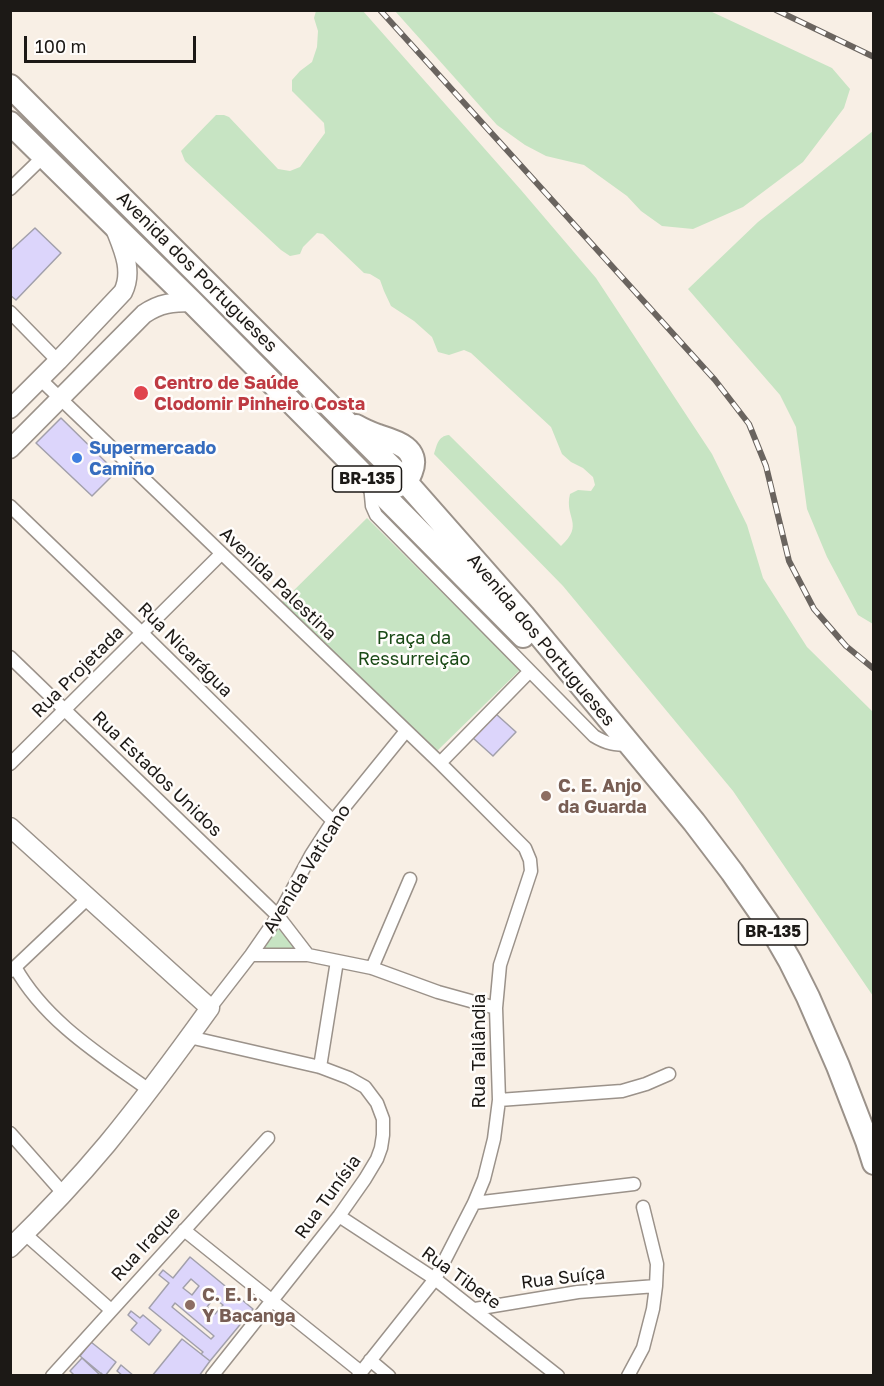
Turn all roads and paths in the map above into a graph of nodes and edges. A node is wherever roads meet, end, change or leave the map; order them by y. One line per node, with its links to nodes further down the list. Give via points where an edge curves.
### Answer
1 (10, 87): 15 (highway, Avenida dos Portugueses, via 340,416 407,449 413,461)
2 (10, 123): 3 (highway, Avenida dos Portugueses / BR-135)
3 (44, 156): 4 (street); 5 (highway, Avenida dos Portugueses / BR-135)
4 (10, 189)
5 (113, 225): 6 (highway, Avenida dos Portugueses / BR-135); 8 (street, via 126,262 127,284)
6 (192, 302): 10 (street, via 164,303 144,314); 12 (highway, Avenida dos Portugueses / BR-135)
7 (10, 312): 8 (street)
8 (58, 361): 9 (street)
9 (40, 379): 10 (street, Avenida Palestina); 11 (street)
10 (60, 399): 13 (street); 17 (street, Avenida Palestina)
11 (10, 409)
12 (307, 418): 14 (highway, Avenida dos Portugueses / BR-135); 15 (highway, via 338,440 385,486 396,487)
13 (10, 449)
14 (369, 481): 20 (street, via 376,514); 23 (highway, Avenida dos Portugueses / BR-135)
15 (405, 481): 23 (highway, Avenida dos Portugueses / BR-135)
16 (10, 506): 18 (street, Rua Nicarágua)
17 (221, 554): 18 (street, Rua Projetada); 22 (street, Avenida Palestina)
18 (142, 633): 21 (street, Rua Projetada); 26 (street, Rua Nicarágua)
19 (10, 657): 21 (street, Rua Estados Unidos)
20 (529, 672): 23 (street, via 594,736 615,745); 24 (street)
21 (65, 710): 25 (street, Rua Projetada); 31 (street, Rua Estados Unidos)
22 (406, 731): 24 (street, Avenida Palestina); 26 (street, Avenida Vaticano)
23 (625, 739): 46 (highway, BR-135, via 694,822 771,928 838,1066)
24 (440, 763): 28 (street, Avenida Palestina, via 525,848)
25 (10, 764)
26 (333, 821): 31 (street, Avenida Vaticano)
27 (13, 834): 30 (street)
28 (531, 871): 38 (street, Rua Tailândia, via 503,953)
29 (410, 879): 35 (street)
30 (88, 898): 36 (street); 37 (street)
31 (278, 916): 32 (street, Avenida Vaticano); 33 (street, Rua Estados Unidos)
32 (251, 955): 33 (street); 37 (street, Avenida Vaticano)
33 (308, 955): 34 (street)
34 (337, 961): 35 (street); 40 (street)
35 (372, 968): 38 (street)
36 (13, 969): 42 (street, via 57,1020)
37 (210, 1008): 39 (street, Avenida Vaticano)
38 (496, 1008): 43 (street, Rua Tailândia)
39 (189, 1037): 40 (street, Rua Tunísia); 42 (street, Avenida Vaticano)
40 (320, 1067): 51 (street, Rua Tunísia, via 365,1087 383,1119 377,1159)
41 (669, 1074): 43 (street, via 622,1091)
42 (149, 1090): 48 (street, Avenida Vaticano)
43 (499, 1100): 49 (street, Rua Tailândia, via 494,1139)
44 (10, 1133): 48 (street)
45 (268, 1138): 52 (street, Rua Iraque)
46 (873, 1163)
47 (634, 1184): 49 (street)
48 (63, 1193): 53 (street, Avenida Vaticano)
49 (474, 1203): 55 (street, Rua Tailândia)
50 (643, 1207): 56 (street, via 657,1264)
51 (339, 1216): 55 (street, Rua Tibete); 57 (street, Rua Tunísia)
52 (184, 1230): 57 (street); 59 (street, Rua Iraque)
53 (25, 1234): 54 (street, Avenida Vaticano); 59 (street)
54 (10, 1248)
55 (435, 1279): 58 (street, Rua Tibete); 60 (street, Rua Tailândia)
56 (656, 1286): 58 (street, Rua Suíça, via 578,1292); 66 (street, via 643,1348)
57 (271, 1301): 61 (street); 63 (street, Rua Tunísia)
58 (475, 1309): 65 (street, Rua Tibete)
59 (111, 1310): 62 (street, Rua Iraque)
60 (370, 1360): 61 (street, Rua Tailândia); 64 (street)
61 (359, 1374)
62 (52, 1376)
63 (212, 1376)
64 (389, 1376)
65 (558, 1376)
66 (628, 1376)

